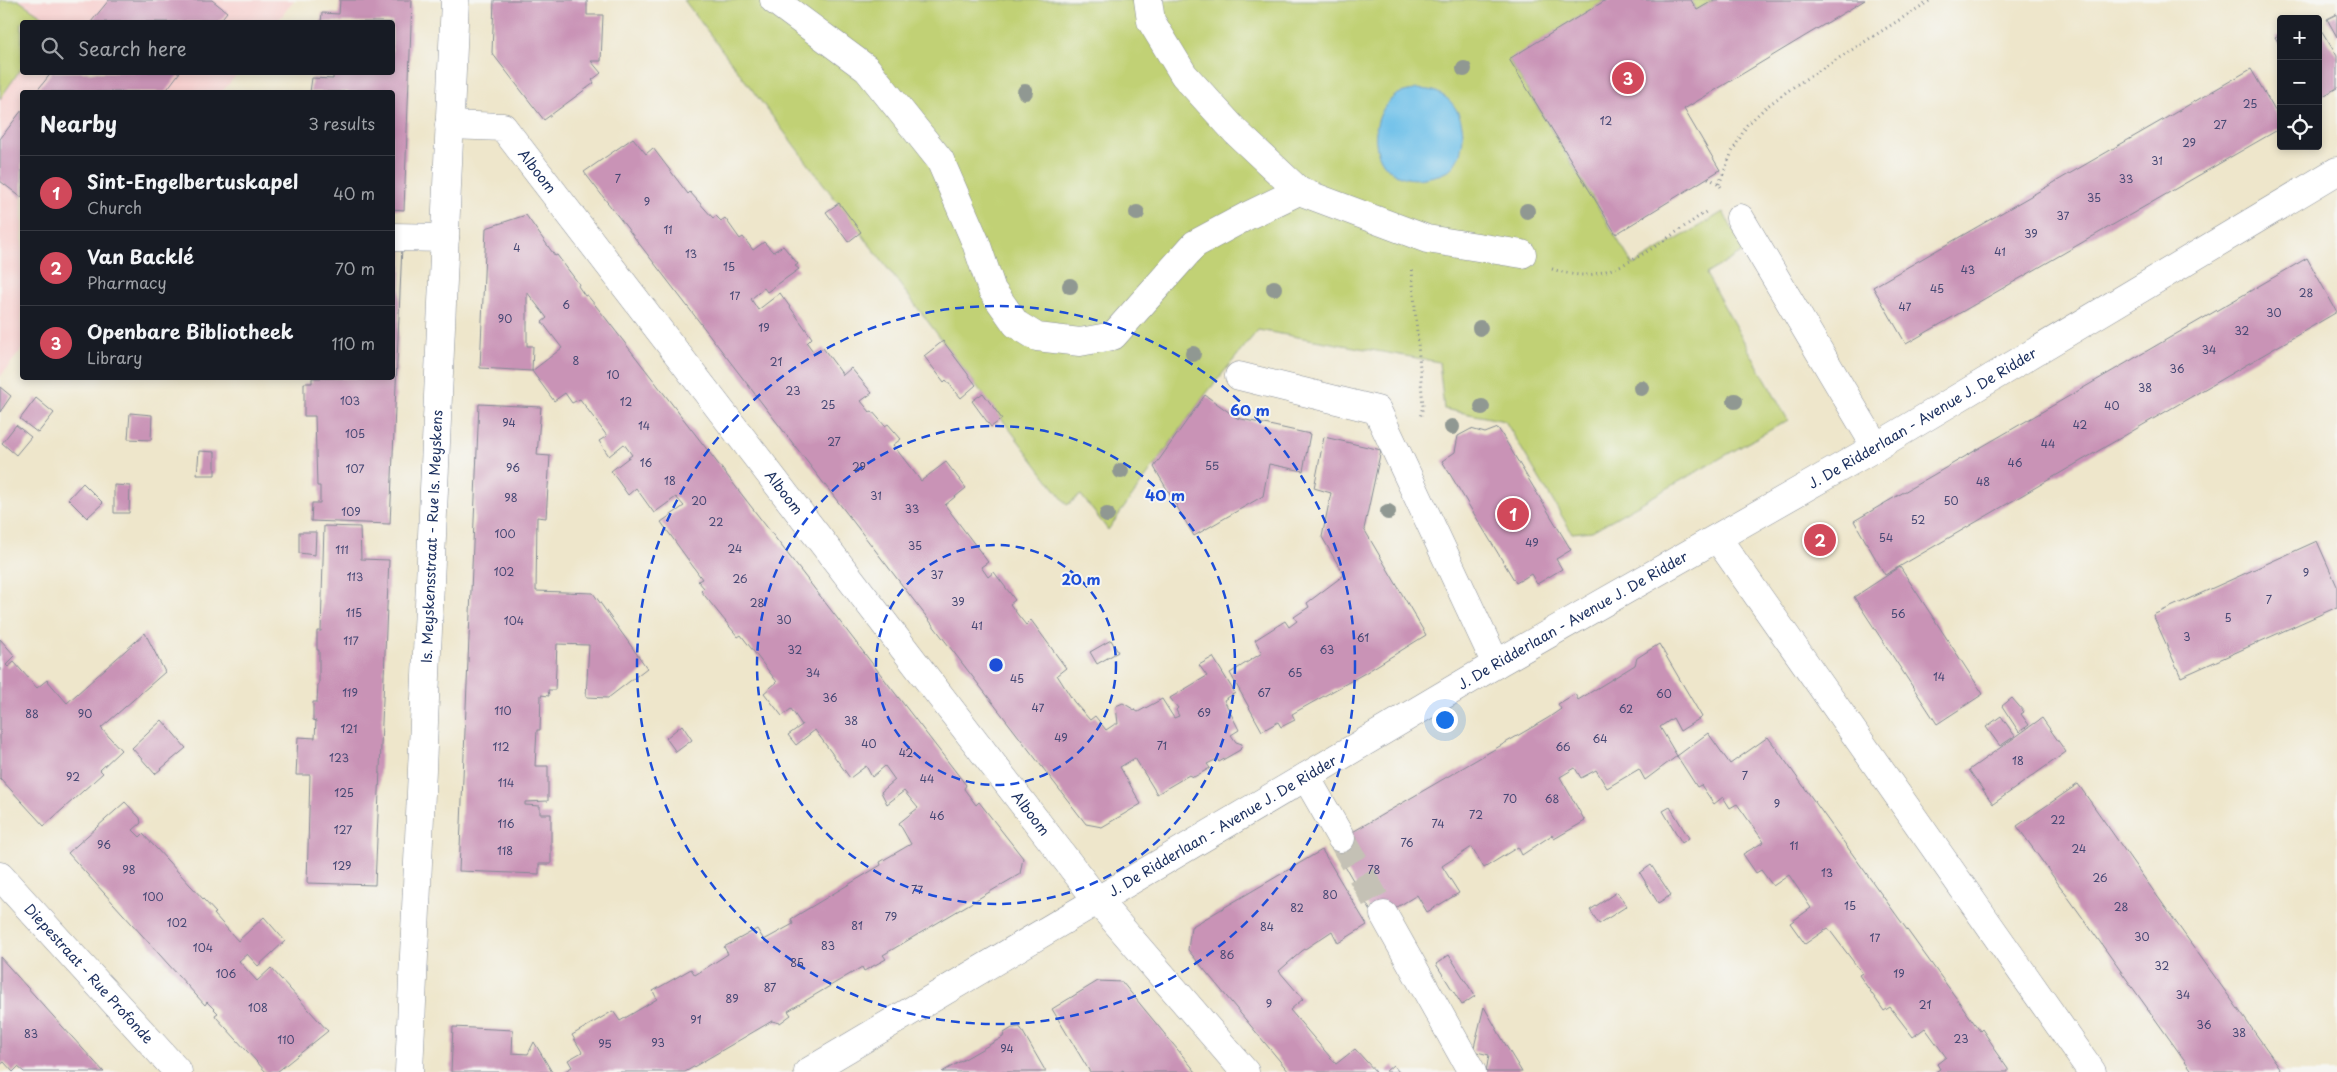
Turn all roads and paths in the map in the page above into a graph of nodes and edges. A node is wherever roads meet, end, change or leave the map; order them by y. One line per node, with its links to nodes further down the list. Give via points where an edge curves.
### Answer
1 (455, 0): 5 (street, Is. Meyskensstraat - Rue Is. Meyskens)
2 (774, 0): 8 (street, via 867,69 940,160 976,243 992,290 1016,324 1037,337 1080,342 1113,336 1195,244)
3 (1148, 0): 8 (street, via 1151,21 1184,75 1236,132)
4 (1930, 0): 7 (path, via 1766,106 1747,124)
5 (449, 125): 13 (street, Is. Meyskensstraat - Rue Is. Meyskens); 23 (street, Alboom, via 504,127)
6 (2337, 171): 16 (street, J. De Ridderlaan - Avenue J. De Ridder)
7 (1719, 184)
8 (1299, 191): 11 (street)
9 (1711, 209): 14 (path, via 1628,262 1594,274 1566,274 1542,266)
10 (1740, 218): 16 (street)
11 (1409, 234): 14 (street); 17 (path, via 1423,406)
12 (395, 237): 13 (street)
13 (444, 238): 26 (street, Is. Meyskensstraat - Rue Is. Meyskens)
14 (1522, 254)
15 (1238, 376): 17 (street, via 1377,410)
16 (1876, 447): 18 (street, J. De Ridderlaan - Avenue J. De Ridder)
17 (1406, 474): 19 (street)
18 (1718, 539): 19 (street, J. De Ridderlaan - Avenue J. De Ridder); 30 (street)
19 (1496, 664): 20 (street, J. De Ridderlaan - Avenue J. De Ridder)
20 (1306, 777): 21 (street); 23 (street, J. De Ridderlaan - Avenue J. De Ridder)
21 (1341, 838)
22 (0, 876): 25 (street, Diepestraat - Rue Profonde)
23 (1097, 900): 27 (street, J. De Ridderlaan - Avenue J. De Ridder); 28 (street)
24 (1384, 916): 29 (street)
25 (178, 1072)
26 (409, 1072)
27 (808, 1072)
28 (1245, 1072)
29 (1472, 1072)
30 (2092, 1072)

